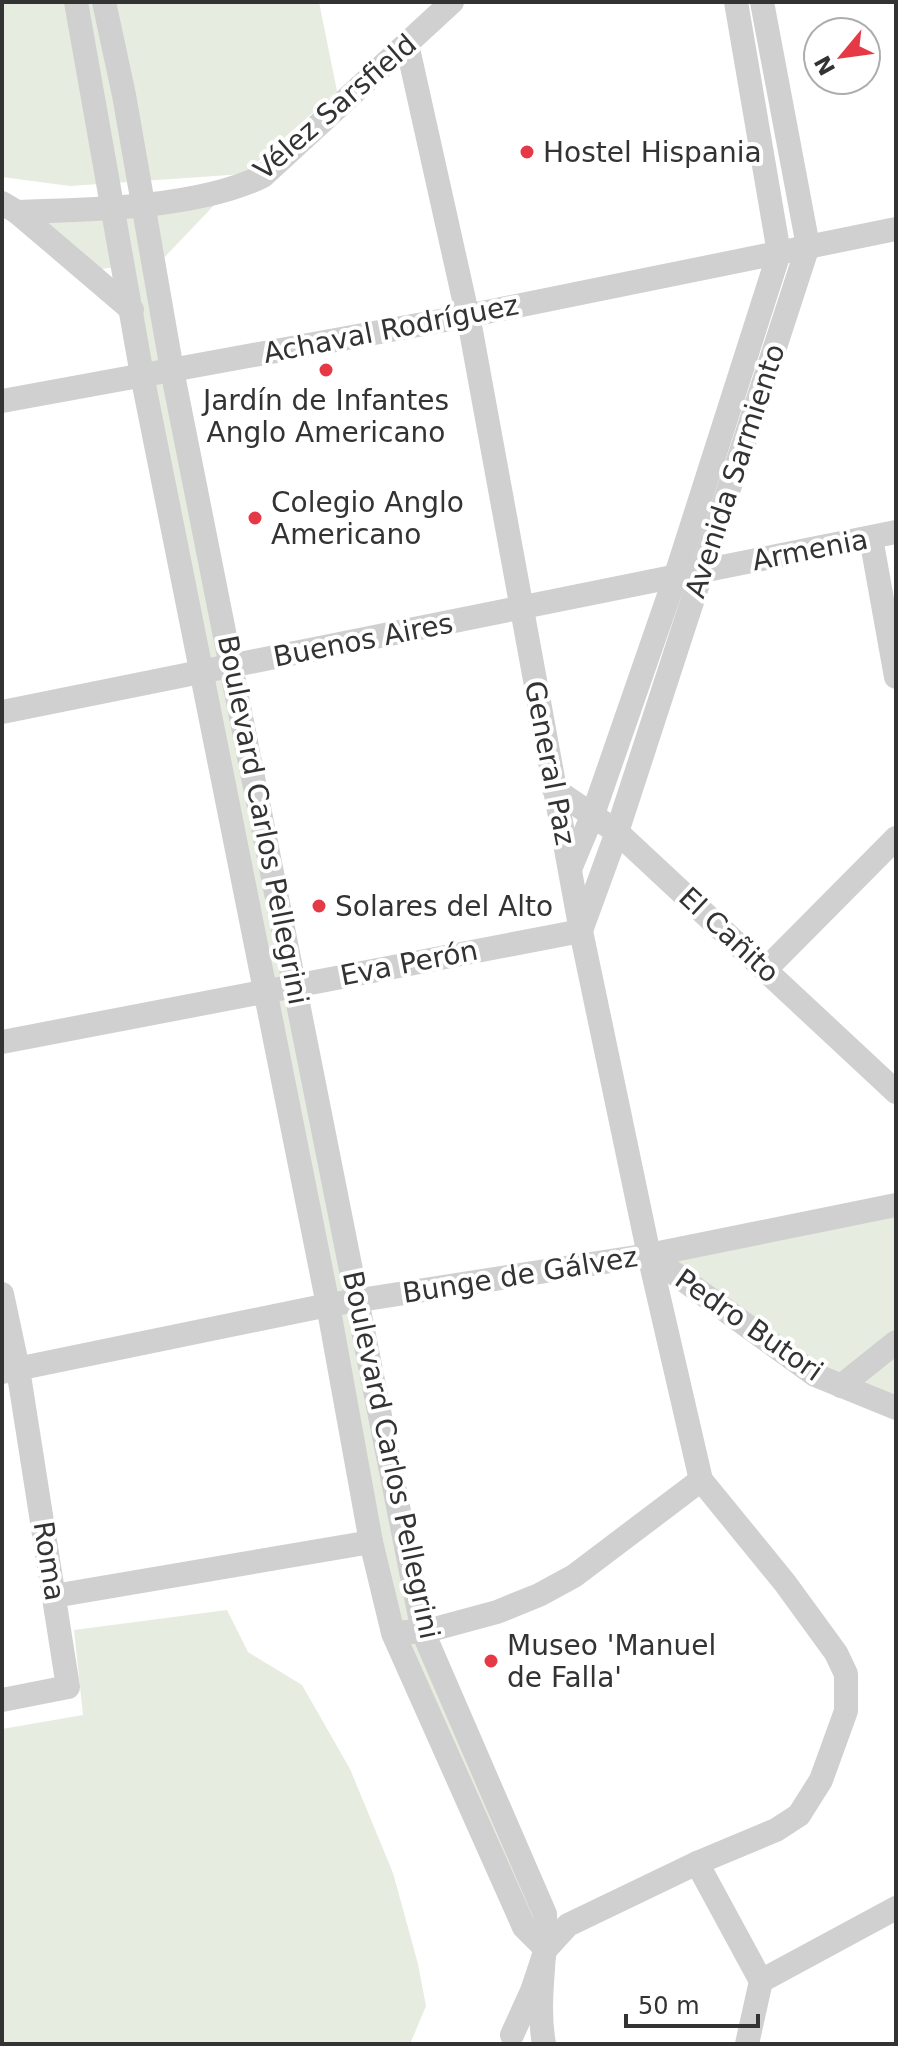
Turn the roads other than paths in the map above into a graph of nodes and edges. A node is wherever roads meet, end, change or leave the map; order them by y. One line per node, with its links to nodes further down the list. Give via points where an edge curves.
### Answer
1 (76, 2): 9 (street, Boulevard Carlos Pellegrini)
2 (104, 2): 7 (street, Boulevard Carlos Pellegrini)
3 (452, 2): 6 (street, Vélez Sarsfield)
4 (736, 2): 12 (street, Avenida Sarmiento)
5 (762, 2): 11 (street, Avenida Sarmiento)
6 (407, 44): 7 (street, Vélez Sarsfield, via 263,176 228,191); 14 (street, General Paz)
7 (141, 204): 9 (street, Vélez Sarsfield); 15 (street, Boulevard Carlos Pellegrini)
8 (10, 208): 9 (street, Vélez Sarsfield); 13 (street)
9 (112, 208): 13 (street, Boulevard Carlos Pellegrini)
10 (896, 229): 11 (street, Achaval Rodríguez)
11 (808, 246): 12 (street, Achaval Rodríguez); 20 (street, Avenida Sarmiento)
12 (779, 253): 14 (street, Achaval Rodríguez); 21 (street, Avenida Sarmiento)
13 (132, 310): 16 (street, Boulevard Carlos Pellegrini)
14 (467, 316): 15 (street, Achaval Rodríguez); 22 (street, General Paz)
15 (172, 370): 16 (street, Achaval Rodríguez); 23 (street, Boulevard Carlos Pellegrini)
16 (142, 375): 17 (street, Achaval Rodríguez); 24 (street, Boulevard Carlos Pellegrini)
17 (2, 401)
18 (896, 532): 19 (street, Armenia)
19 (871, 538): 20 (street, Armenia); 25 (street)
20 (703, 571): 21 (street, Armenia); 29 (street, Avenida Sarmiento)
21 (676, 575): 22 (street, Buenos Aires); 28 (street, Avenida Sarmiento)
22 (520, 610): 23 (street, Buenos Aires); 27 (street, General Paz)
23 (232, 665): 24 (street, Buenos Aires); 34 (street, Boulevard Carlos Pellegrini)
24 (203, 671): 26 (street, Buenos Aires); 35 (street, Boulevard Carlos Pellegrini)
25 (896, 677)
26 (2, 712)
27 (554, 789): 28 (street, El Cañito); 31 (street, General Paz)
28 (593, 814): 29 (street, El Cañito); 31 (street, Avenida Sarmiento)
29 (617, 832): 32 (street, Avenida Sarmiento); 33 (street, El Cañito)
30 (896, 838): 33 (street)
31 (570, 869): 32 (street, General Paz)
32 (581, 931): 34 (street, Eva Perón); 39 (street, General Paz)
33 (766, 969): 37 (street, El Cañito)
34 (295, 984): 35 (street, Eva Perón); 41 (street, Boulevard Carlos Pellegrini)
35 (265, 990): 36 (street, Eva Perón); 42 (street, Boulevard Carlos Pellegrini)
36 (2, 1042)
37 (896, 1092)
38 (896, 1205): 39 (street, Bunge de Gálvez)
39 (649, 1255): 41 (street, Bunge de Gálvez); 45 (street, Pedro Butori, via 815,1375); 47 (street, General Paz)
40 (2, 1294): 44 (street, Roma)
41 (359, 1301): 42 (street, Bunge de Gálvez); 50 (street, Boulevard Carlos Pellegrini)
42 (328, 1305): 44 (street, Bunge de Gálvez); 48 (street, Boulevard Carlos Pellegrini)
43 (896, 1342): 45 (street)
44 (10, 1370): 49 (street, Roma)
45 (841, 1386): 46 (street, Pedro Butori)
46 (896, 1408)
47 (701, 1480): 50 (street, via 574,1576 497,1612); 53 (street, via 836,1653 846,1674 846,1711 821,1780 799,1815)
48 (371, 1542): 49 (street); 51 (street, Boulevard Carlos Pellegrini)
49 (54, 1596): 52 (street, Roma, via 68,1687)
50 (423, 1632): 51 (street); 55 (street, Boulevard Carlos Pellegrini, via 545,1914)
51 (393, 1633): 55 (street, Boulevard Carlos Pellegrini, via 524,1927)
52 (2, 1700)
53 (697, 1863): 55 (street, via 568,1925); 56 (street)
54 (896, 1908): 56 (street)
55 (546, 1949): 57 (street, via 532,1991); 58 (street, via 540,1999)
56 (761, 1981): 59 (street)
57 (504, 2039): 58 (street, via 531,2035)
58 (544, 2044)
59 (747, 2044)

